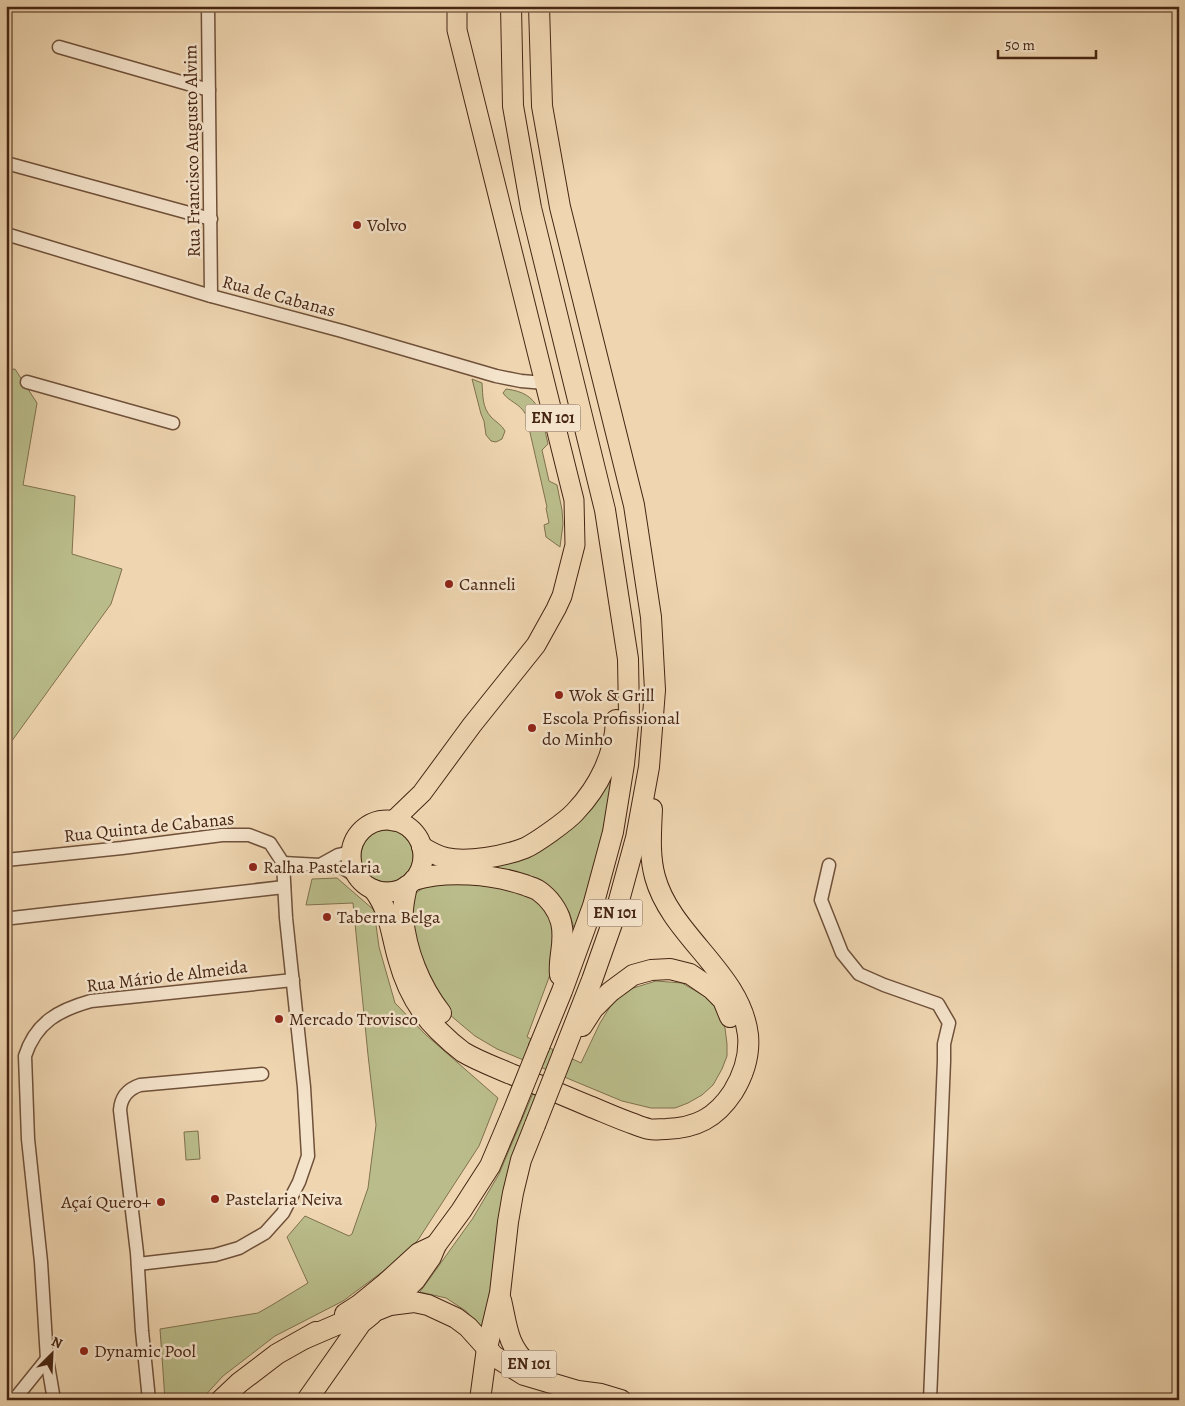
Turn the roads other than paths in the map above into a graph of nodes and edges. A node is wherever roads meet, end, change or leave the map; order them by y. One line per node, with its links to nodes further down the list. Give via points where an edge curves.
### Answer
1 (208, 6): 6 (street, Rua Francisco Augusto Alvim)
2 (457, 6): 12 (main road, EN 101, via 457,30)
3 (511, 6): 14 (highway, EN 101, via 513,106 531,208 605,510)
4 (538, 6): 15 (highway, EN 101, via 542,106 560,206 634,505 651,617 655,690)
5 (59, 47): 6 (street)
6 (209, 90): 8 (street, Rua Francisco Augusto Alvim)
7 (6, 163): 8 (street)
8 (211, 219): 10 (street, Rua Francisco Augusto Alvim)
9 (6, 234): 10 (street, Rua de Cabanas)
10 (212, 296): 12 (street, Rua de Cabanas, via 496,376)
11 (27, 382): 13 (street)
12 (545, 383): 16 (main road, EN 101, via 574,500 575,545 562,596 536,645)
13 (174, 424)
14 (620, 600): 18 (highway, via 615,736 608,761 594,788 574,813 526,848 490,858 447,859); 30 (highway, EN 101, via 628,659 629,715 614,832 593,906)
15 (649, 767): 27 (highway, via 655,789 651,859 655,879 668,906 718,970 746,1021 748,1057 742,1077 717,1111 696,1125 649,1129 463,1052 437,1029 406,983 387,914); 31 (highway, EN 101, via 636,838 615,915)
16 (422, 793): 17 (main road, EN 101); 18 (main road, EN 101, via 417,820)
17 (393, 821): 18 (main road, via 407,827); 19 (main road, via 370,824 354,841)
18 (420, 843): 25 (main road, EN 101, via 423,858)
19 (351, 852): 22 (street); 24 (main road)
20 (6, 860): 21 (street, Rua Quinta de Cabanas, via 249,834 270,844)
21 (283, 863): 22 (street); 26 (street)
22 (320, 865): 24 (street, via 343,868)
23 (829, 866): 48 (street, via 821,900 842,953 859,974 938,1004 949,1023 944,1044)
24 (356, 876): 27 (main road)
25 (411, 883): 27 (main road, via 396,891); 30 (highway, via 427,876 448,874 512,881 538,890 552,903 561,920 564,938 559,967); 31 (highway, via 403,916 417,973 445,1018 494,1056 625,1111 651,1117 672,1116 692,1112 719,1090 731,1071 735,1040 723,1000 712,989 690,974 670,969 651,970 632,975 610,992 593,1009)
26 (284, 887): 28 (street); 29 (street)
27 (374, 890)
28 (12, 918)
29 (293, 980): 34 (street, via 308,1156 283,1213 265,1233 239,1248 216,1255); 39 (street, Rua Mário de Almeida, via 91,1001 54,1015 40,1027 25,1056 28,1139)
30 (562, 991): 33 (highway, EN 101, bridge, via 490,1166)
31 (563, 1054): 35 (highway, EN 101, bridge, via 521,1160 513,1193)
32 (262, 1074): 34 (street, via 140,1085 125,1095 120,1110)
33 (436, 1245): 36 (highway, EN 101, via 416,1280); 37 (highway, via 419,1253 359,1305)
34 (138, 1264): 43 (street)
35 (500, 1294): 38 (highway); 40 (highway, EN 101, via 506,1330 518,1353 529,1365)
36 (383, 1308): 37 (highway); 38 (highway, via 414,1302 442,1310 468,1327); 45 (highway, EN 101, via 361,1323)
37 (306, 1338): 44 (highway, via 276,1354)
38 (487, 1348): 40 (highway, via 524,1375 578,1391); 46 (highway)
39 (48, 1359): 41 (street); 42 (street, Rua Mário de Almeida)
40 (601, 1394): 47 (highway, EN 101)
41 (14, 1400)
42 (54, 1400)
43 (149, 1400)
44 (221, 1400)
45 (307, 1400)
46 (480, 1400)
47 (621, 1400)
48 (930, 1400)

